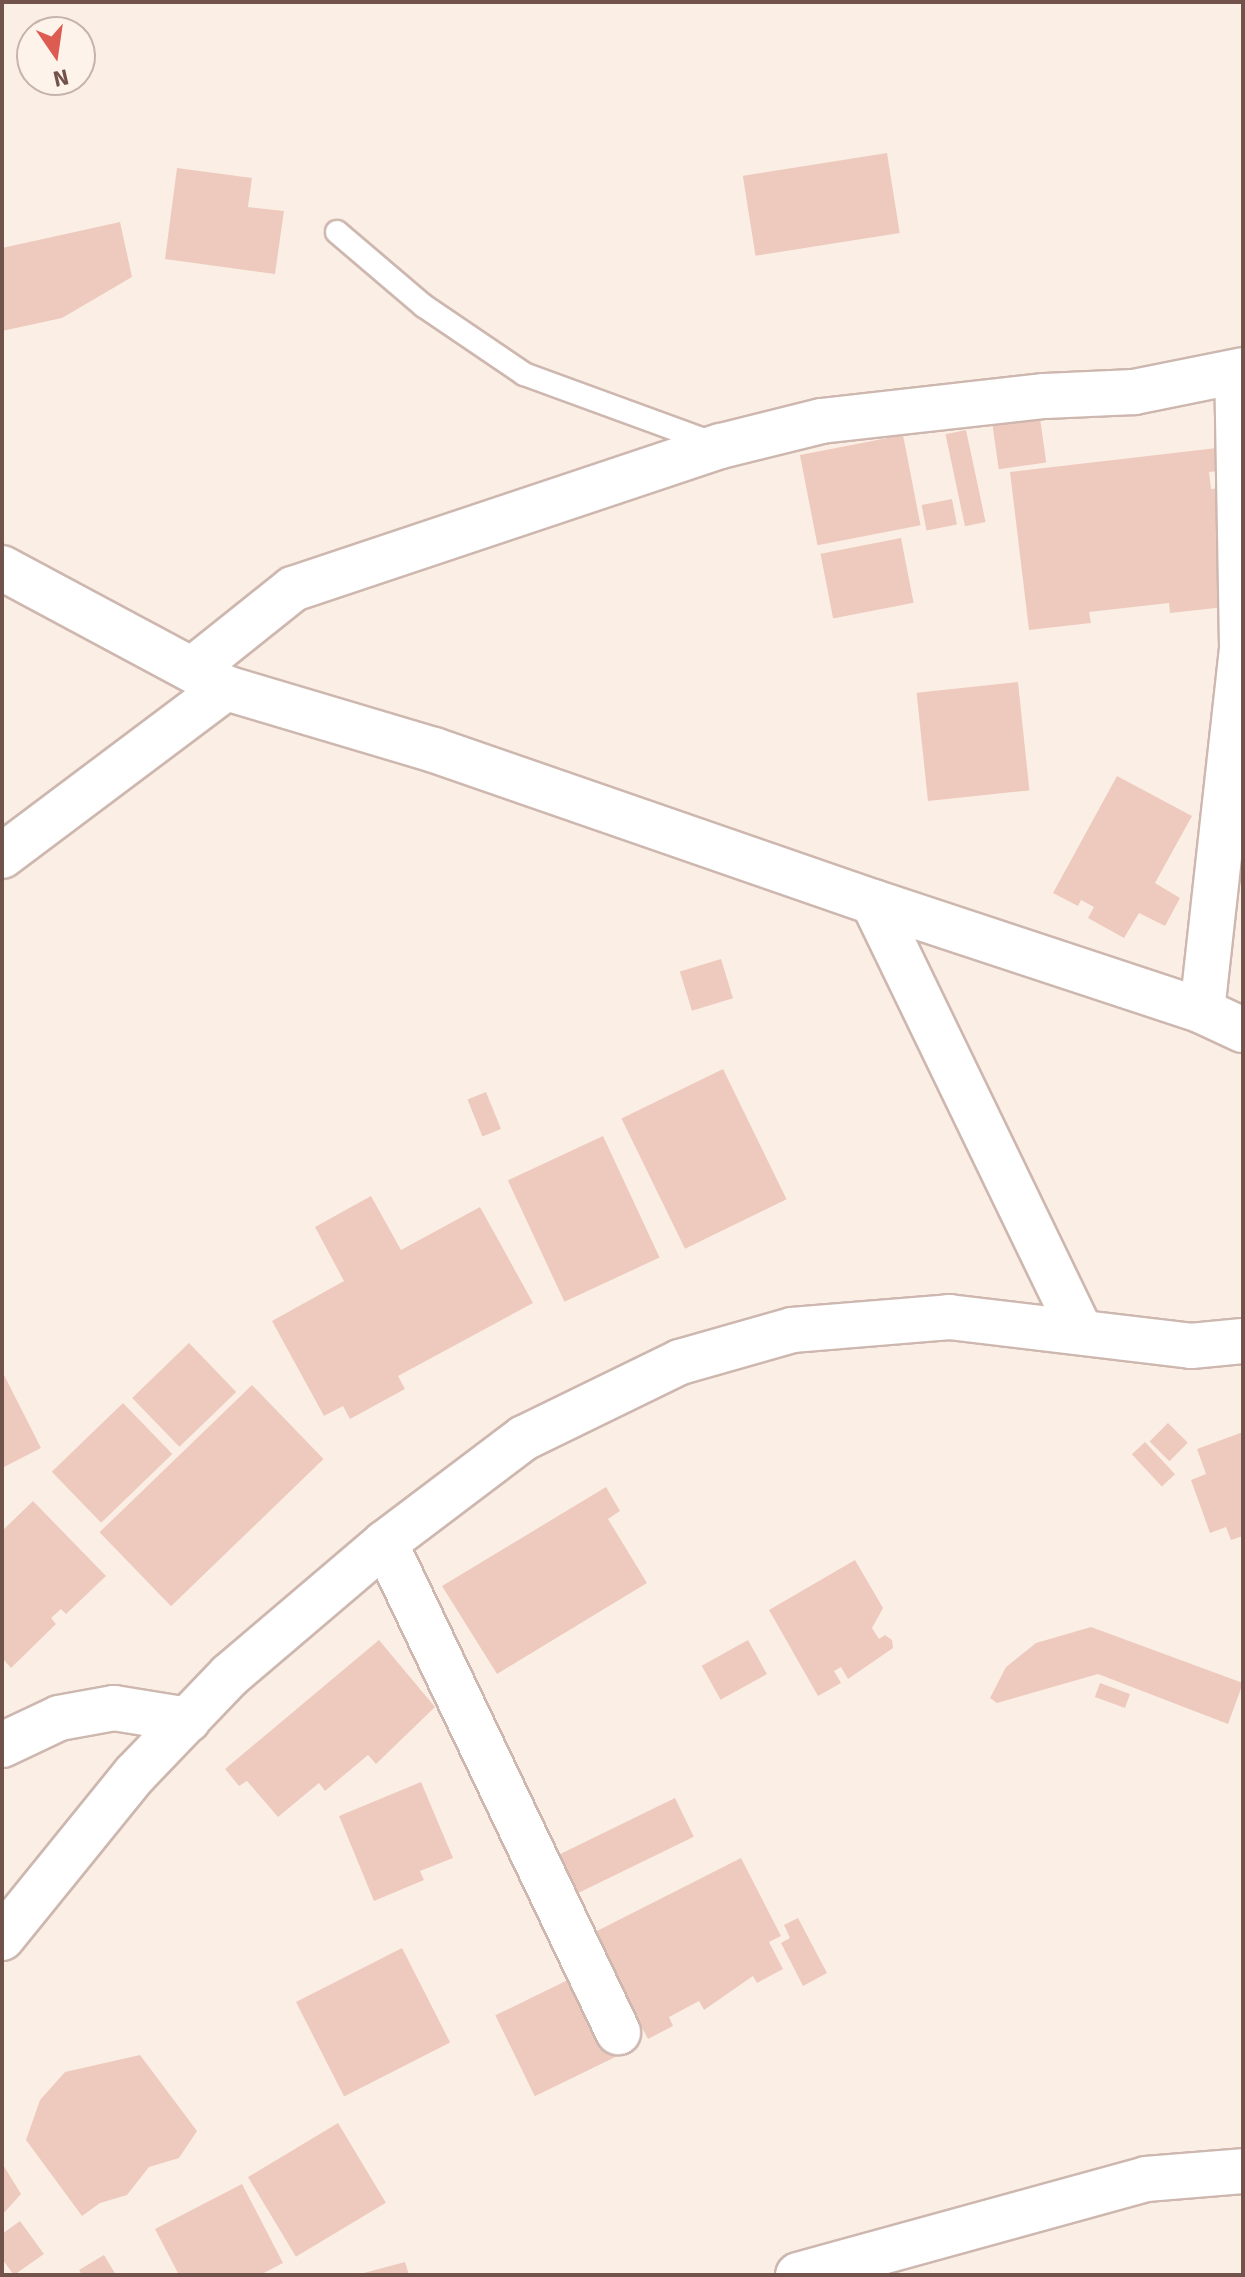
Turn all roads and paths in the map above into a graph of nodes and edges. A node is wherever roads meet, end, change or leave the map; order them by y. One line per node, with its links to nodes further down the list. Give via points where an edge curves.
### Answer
1 (337, 232): 3 (lane, via 424,306 524,374)
2 (1240, 371): 3 (street, via 1134,392 1015,399 821,421); 8 (street, via 1242,647)
3 (721, 446): 5 (street, via 293,589)
4 (7, 564): 5 (street, via 64,605)
5 (210, 678): 6 (street); 7 (street)
6 (2, 856)
7 (873, 902): 8 (street); 10 (street)
8 (1202, 1011): 9 (street)
9 (1243, 1030)
10 (1079, 1329): 11 (street, via 1191,1346); 12 (street, via 949,1317 845,1324 792,1330 680,1362 524,1438)
11 (1243, 1341)
12 (385, 1543): 13 (street, via 230,1675); 16 (street)
13 (188, 1720): 14 (street, via 114,1708 59,1718); 15 (street, via 30,1897)
14 (2, 1745)
15 (2, 1938)
16 (618, 2032)
17 (1243, 2171): 18 (street, via 1146,2179)
18 (798, 2275)

